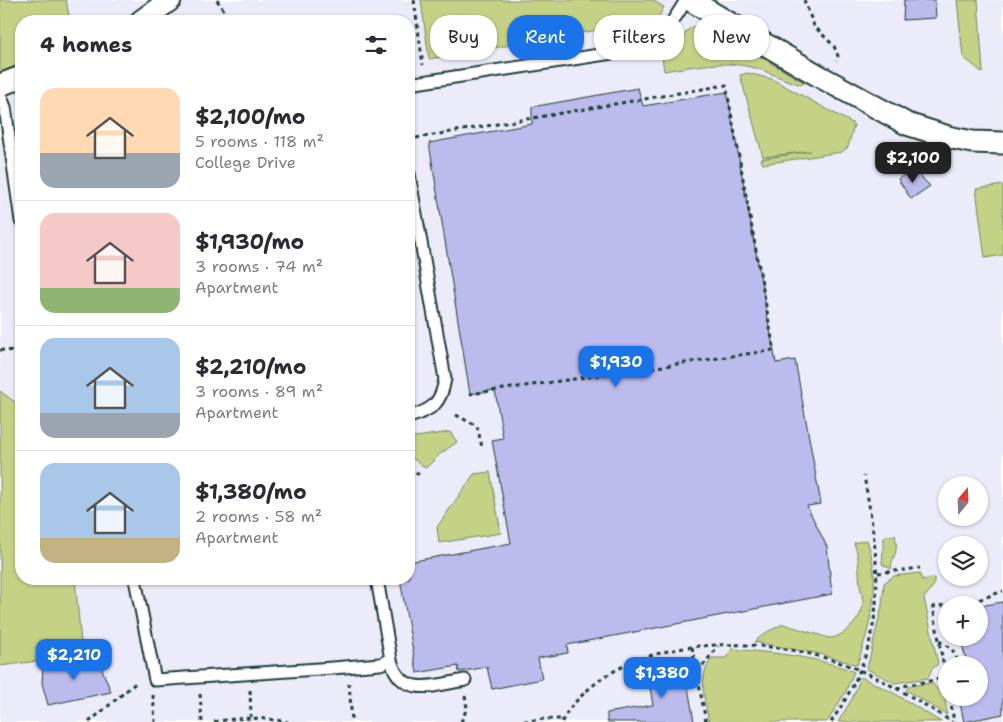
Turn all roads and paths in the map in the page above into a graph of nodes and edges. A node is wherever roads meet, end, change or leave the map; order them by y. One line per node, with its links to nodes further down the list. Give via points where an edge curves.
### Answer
1 (170, 0): 7 (street)
2 (217, 0): 8 (path)
3 (414, 0): 9 (path)
4 (686, 0): 12 (lane, via 662,35 632,50)
5 (690, 0): 16 (street, via 907,124 972,142)
6 (804, 0): 10 (path, via 814,26 834,46 838,56)
7 (149, 15)
8 (227, 15)
9 (423, 65)
10 (834, 66)
11 (15, 79): 13 (street)
12 (415, 83)
13 (0, 85)
14 (0, 95): 17 (lane, via 5,107)
15 (416, 138): 21 (path, via 726,85 774,350)
16 (1003, 143)
17 (15, 178)
18 (415, 208): 22 (lane, via 445,379 443,394 436,404)
19 (0, 350): 20 (path)
20 (15, 351)
21 (470, 394)
22 (415, 415)
23 (456, 415): 24 (path, via 477,426)
24 (482, 447)
25 (415, 472): 27 (path)
26 (864, 476): 29 (path)
27 (422, 477)
28 (920, 568): 29 (path)
29 (878, 573): 41 (path, via 878,598 872,631)
30 (136, 585): 43 (lane, via 155,680)
31 (378, 585): 40 (lane)
32 (1003, 591): 33 (path)
33 (988, 596)
34 (938, 606): 35 (path, via 933,607)
35 (938, 635)
36 (718, 646): 38 (path); 41 (path, via 799,652); 42 (path)
37 (947, 646): 39 (path)
38 (692, 647): 42 (path); 55 (path, via 648,655 622,666 587,691)
39 (956, 656)
40 (391, 660): 43 (lane, via 348,667); 47 (lane, via 398,678 412,686)
41 (859, 671): 49 (path); 66 (path)
42 (697, 673): 65 (path)
43 (199, 678): 58 (path)
44 (348, 678): 62 (path)
45 (140, 679): 56 (path)
46 (938, 679): 49 (path)
47 (465, 680)
48 (249, 685): 54 (path)
49 (896, 690): 67 (path)
50 (153, 692): 57 (path)
51 (459, 695): 63 (path, via 465,694 467,708)
52 (951, 706): 67 (path)
53 (240, 717): 54 (path); 59 (path); 60 (path)
54 (251, 717): 61 (path)
55 (562, 721): 64 (path)
56 (89, 722)
57 (155, 722)
58 (202, 722)
59 (214, 722)
60 (238, 722)
61 (288, 722)
62 (352, 722)
63 (461, 722)
64 (516, 722)
65 (706, 722)
66 (831, 722)
67 (953, 722)

